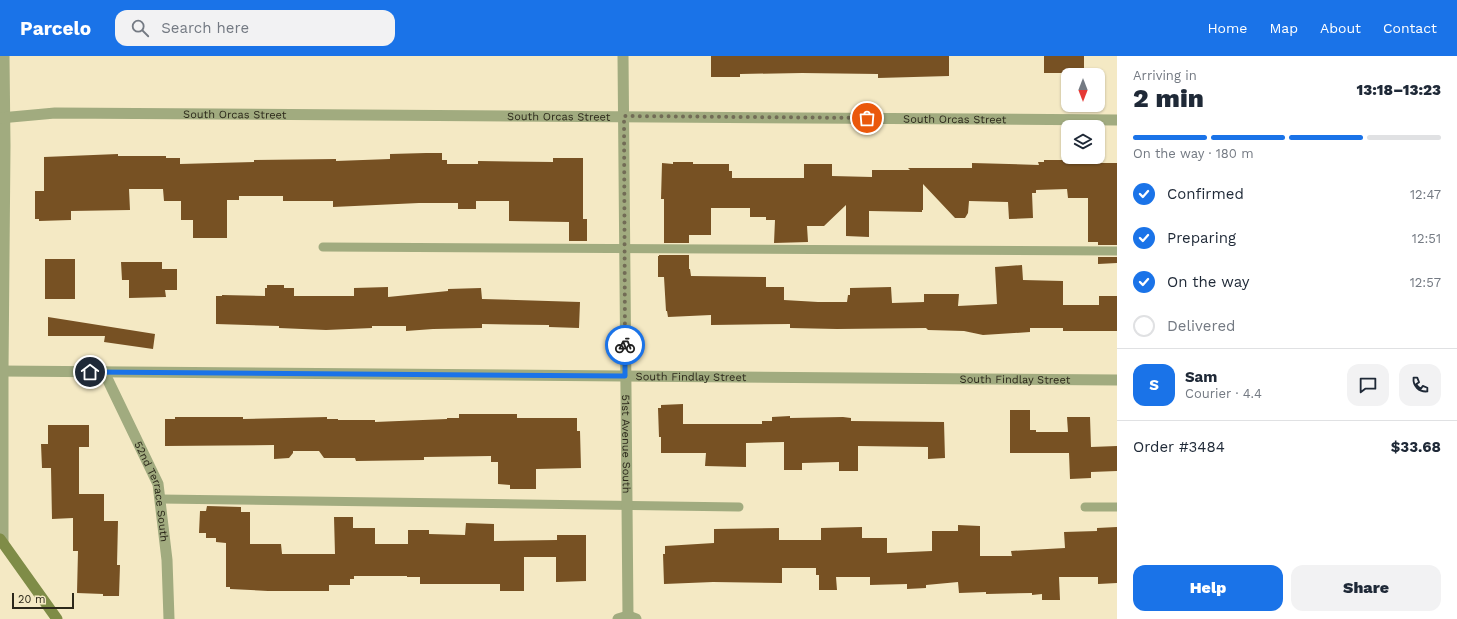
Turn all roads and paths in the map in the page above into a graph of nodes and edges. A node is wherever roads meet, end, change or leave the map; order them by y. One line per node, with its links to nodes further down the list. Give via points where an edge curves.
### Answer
1 (4, 56): 4 (street)
2 (623, 56): 3 (street, 51st Avenue South)
3 (624, 116): 4 (street, South Orcas Street, via 55,113); 5 (street, South Orcas Street); 8 (street, 51st Avenue South)
4 (2, 118): 6 (street)
5 (1117, 120)
6 (2, 227): 10 (street)
7 (323, 248): 8 (lane)
8 (624, 248): 9 (lane); 12 (street, 51st Avenue South)
9 (1117, 251)
10 (1, 371): 11 (street, South Findlay Street); 19 (street)
11 (104, 372): 12 (street, South Findlay Street); 14 (street, 52nd Terrace South, via 158,484)
12 (625, 376): 13 (street, South Findlay Street); 15 (street, 51st Avenue South)
13 (1117, 380)
14 (160, 498): 15 (lane); 22 (street, 52nd Terrace South, via 167,560)
15 (626, 505): 16 (lane); 20 (street, 51st Avenue South)
16 (739, 506)
17 (1084, 506): 18 (lane)
18 (1117, 507)
19 (2, 541): 21 (main road)
20 (627, 618)
21 (57, 619)
22 (169, 619)

